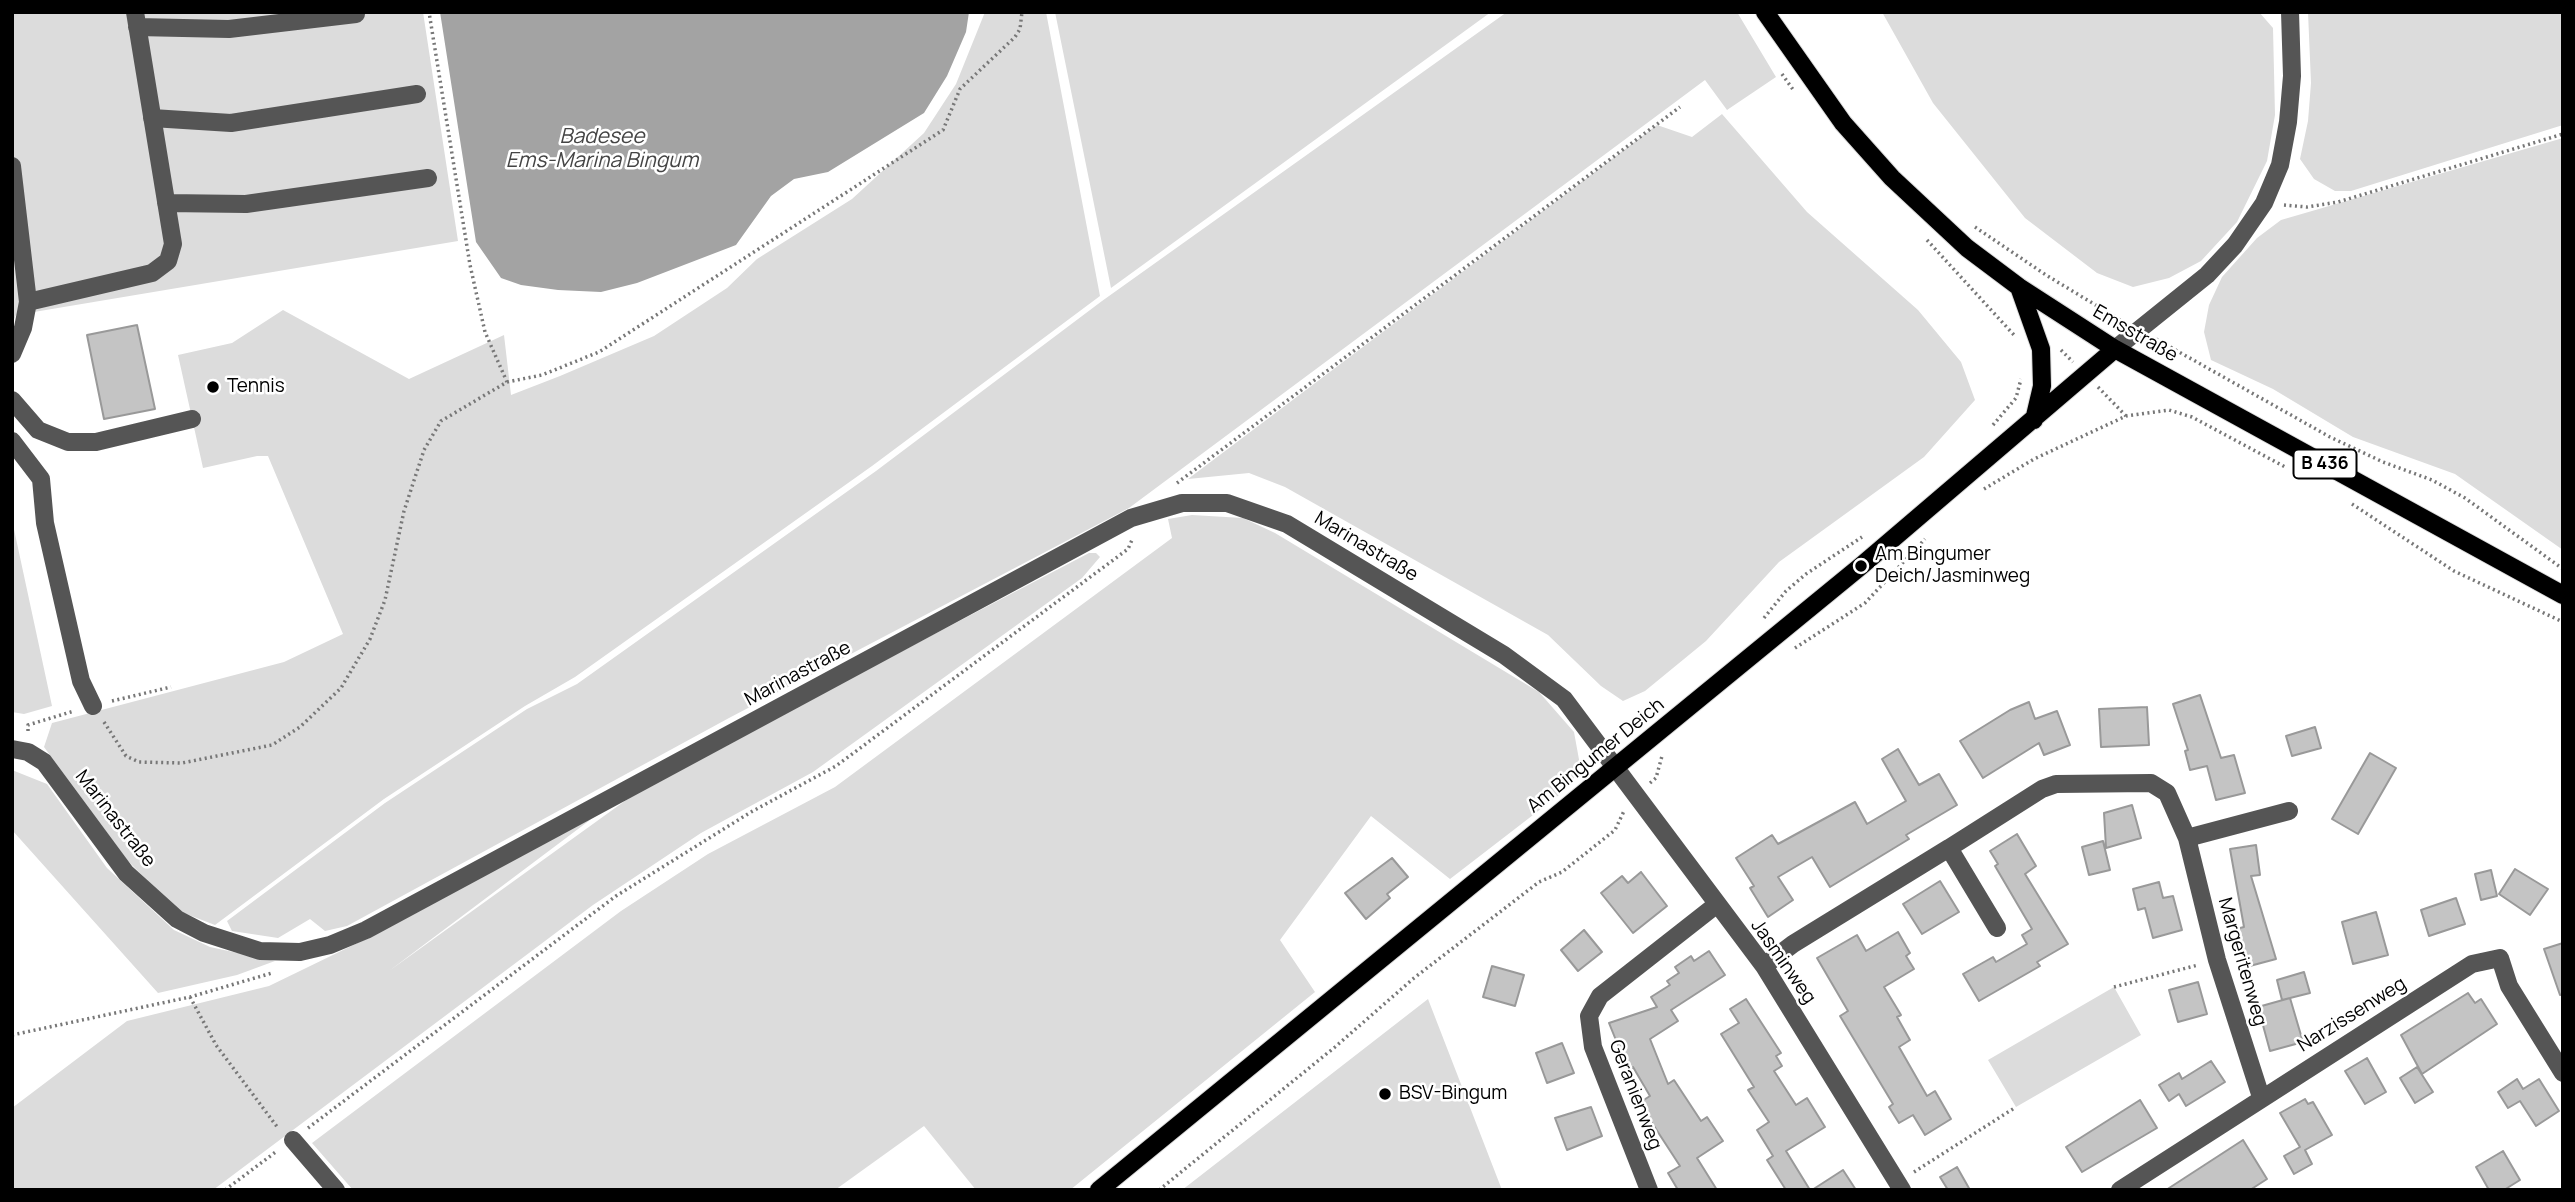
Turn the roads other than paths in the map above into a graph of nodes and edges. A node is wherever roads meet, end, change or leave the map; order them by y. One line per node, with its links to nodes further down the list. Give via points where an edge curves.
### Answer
1 (1765, 12): 10 (main road, Emsstraße / B 436, via 1843,123 1892,178 1967,248)
2 (2290, 12): 12 (street, via 2288,122 2280,165 2264,203 2207,275)
3 (356, 14): 4 (street, via 229,29)
4 (136, 20): 6 (street)
5 (417, 94): 6 (street, via 231,123)
6 (152, 118): 9 (street)
7 (12, 166): 11 (street)
8 (428, 178): 9 (street, via 246,204)
9 (166, 202): 11 (street, via 173,244 168,261 152,273)
10 (2020, 287): 12 (main road, Emsstraße / B 436); 16 (main road, via 2040,349 2042,386)
11 (28, 302): 13 (street)
12 (2115, 349): 16 (main road, Am Bingumer Deich); 18 (main road, Emsstraße / B 436)
13 (12, 354)
14 (12, 400): 15 (street, via 38,430 68,442 96,442)
15 (192, 419)
16 (2034, 420): 21 (main road, Am Bingumer Deich)
17 (12, 441): 19 (street, via 41,479 45,523 80,681)
18 (2563, 595)
19 (93, 706)
20 (12, 749): 21 (street, Marinastraße, via 29,752 44,762 126,873 177,919 260,951 300,952 366,930 1131,519 1182,503 1206,502 1227,503 1287,524 1504,655 1564,699)
21 (1617, 767): 25 (street, Jasminweg); 33 (main road, Am Bingumer Deich)
22 (2289, 811): 23 (street)
23 (2187, 838): 24 (street, Margeritenweg, via 2167,793 2151,783 2056,784); 29 (street, Margeritenweg, via 2217,960)
24 (1949, 848): 26 (street); 27 (street, Margeritenweg)
25 (1716, 905): 27 (street, Jasminweg); 34 (street, Geranienweg, via 1600,996 1589,1016 1593,1047)
26 (1997, 928)
27 (1764, 966): 31 (street, Jasminweg)
28 (2563, 1073): 29 (street, Narzissenweg, via 2509,986 2500,958 2472,964)
29 (2261, 1097): 35 (street, Narzissenweg)
30 (286, 1135): 32 (street)
31 (1899, 1185)
32 (336, 1190)
33 (1099, 1190)
34 (1649, 1190)
35 (2120, 1190)

